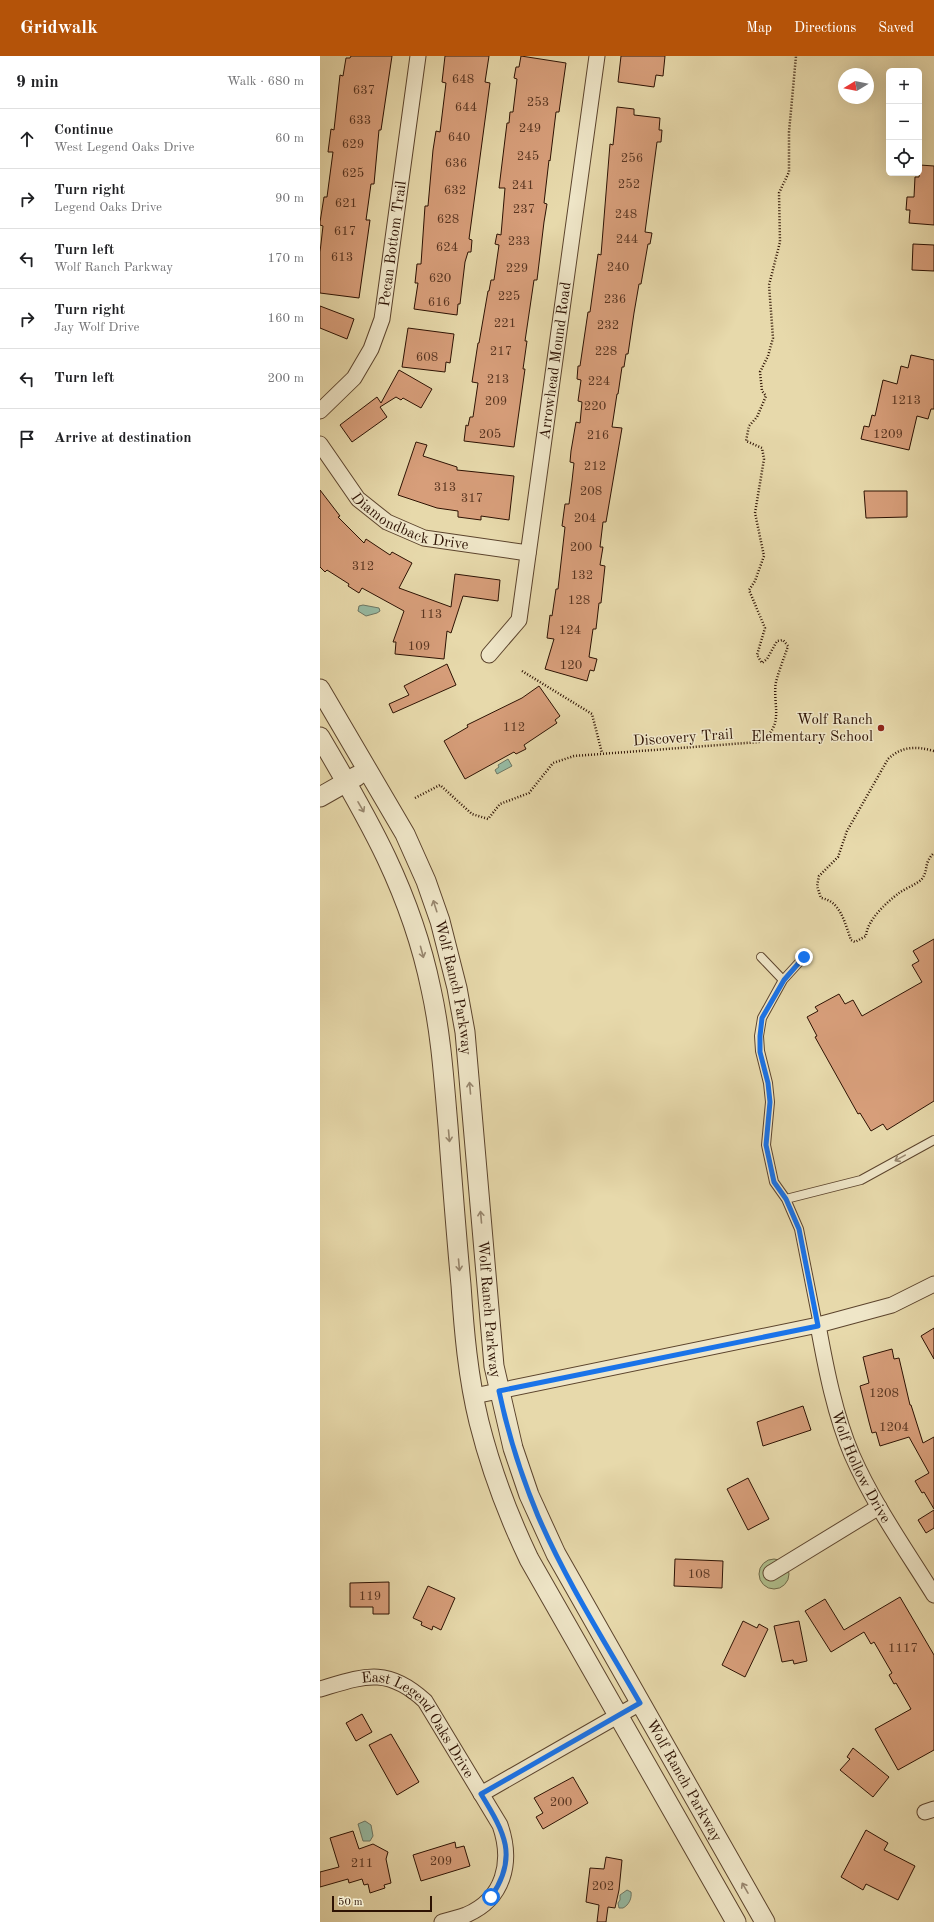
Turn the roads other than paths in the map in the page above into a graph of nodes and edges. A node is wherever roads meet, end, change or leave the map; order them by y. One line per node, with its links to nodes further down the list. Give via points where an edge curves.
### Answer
1 (418, 56): 3 (street, Pecan Bottom Trail, via 382,319 371,349 354,378)
2 (597, 56): 5 (street, Arrowhead Mound Road)
3 (320, 410)
4 (320, 444): 5 (street, Diamondback Drive, via 358,499 387,522 424,538)
5 (528, 554): 6 (street, Arrowhead Mound Road, via 519,620)
6 (489, 655)
7 (320, 689): 9 (street, Wolf Ranch Parkway)
8 (320, 737): 10 (street, Wolf Ranch Parkway)
9 (368, 769): 10 (street); 19 (street, Wolf Ranch Parkway, one-way to 9, via 491,1344 467,1055 457,988 429,888 405,834)
10 (346, 782): 11 (street); 20 (street, Wolf Ranch Parkway, one-way to 20, via 382,847 403,895 420,942 432,991 443,1070 464,1328)
11 (320, 797)
12 (761, 957): 14 (lane)
13 (804, 957): 14 (lane)
14 (784, 980): 16 (lane, via 762,1018 760,1044 770,1102 766,1145 774,1182)
15 (934, 1140): 16 (lane, one-way to 16, via 861,1180)
16 (786, 1199): 18 (lane, via 799,1229)
17 (934, 1284): 18 (street, via 886,1307)
18 (818, 1326): 19 (street); 21 (street, Wolf Hollow Drive, via 843,1431 852,1455)
19 (499, 1391): 20 (street); 25 (street, Wolf Ranch Parkway, via 512,1448 538,1516)
20 (474, 1396): 26 (street, Wolf Ranch Parkway, via 493,1471 520,1540)
21 (879, 1507): 22 (street); 23 (street, Wolf Hollow Drive)
22 (771, 1573)
23 (934, 1596)
24 (320, 1689): 27 (street, East Legend Oaks Drive, via 361,1677 377,1677 392,1680 413,1690 425,1701)
25 (640, 1703): 26 (street); 30 (street, Wolf Ranch Parkway, one-way to 25)
26 (618, 1716): 27 (street); 29 (street, Wolf Ranch Parkway)
27 (481, 1794): 28 (street, East Legend Oaks Drive, via 500,1825 505,1840 505,1870 500,1885 479,1908)
28 (442, 1922)
29 (736, 1922)
30 (764, 1922)

